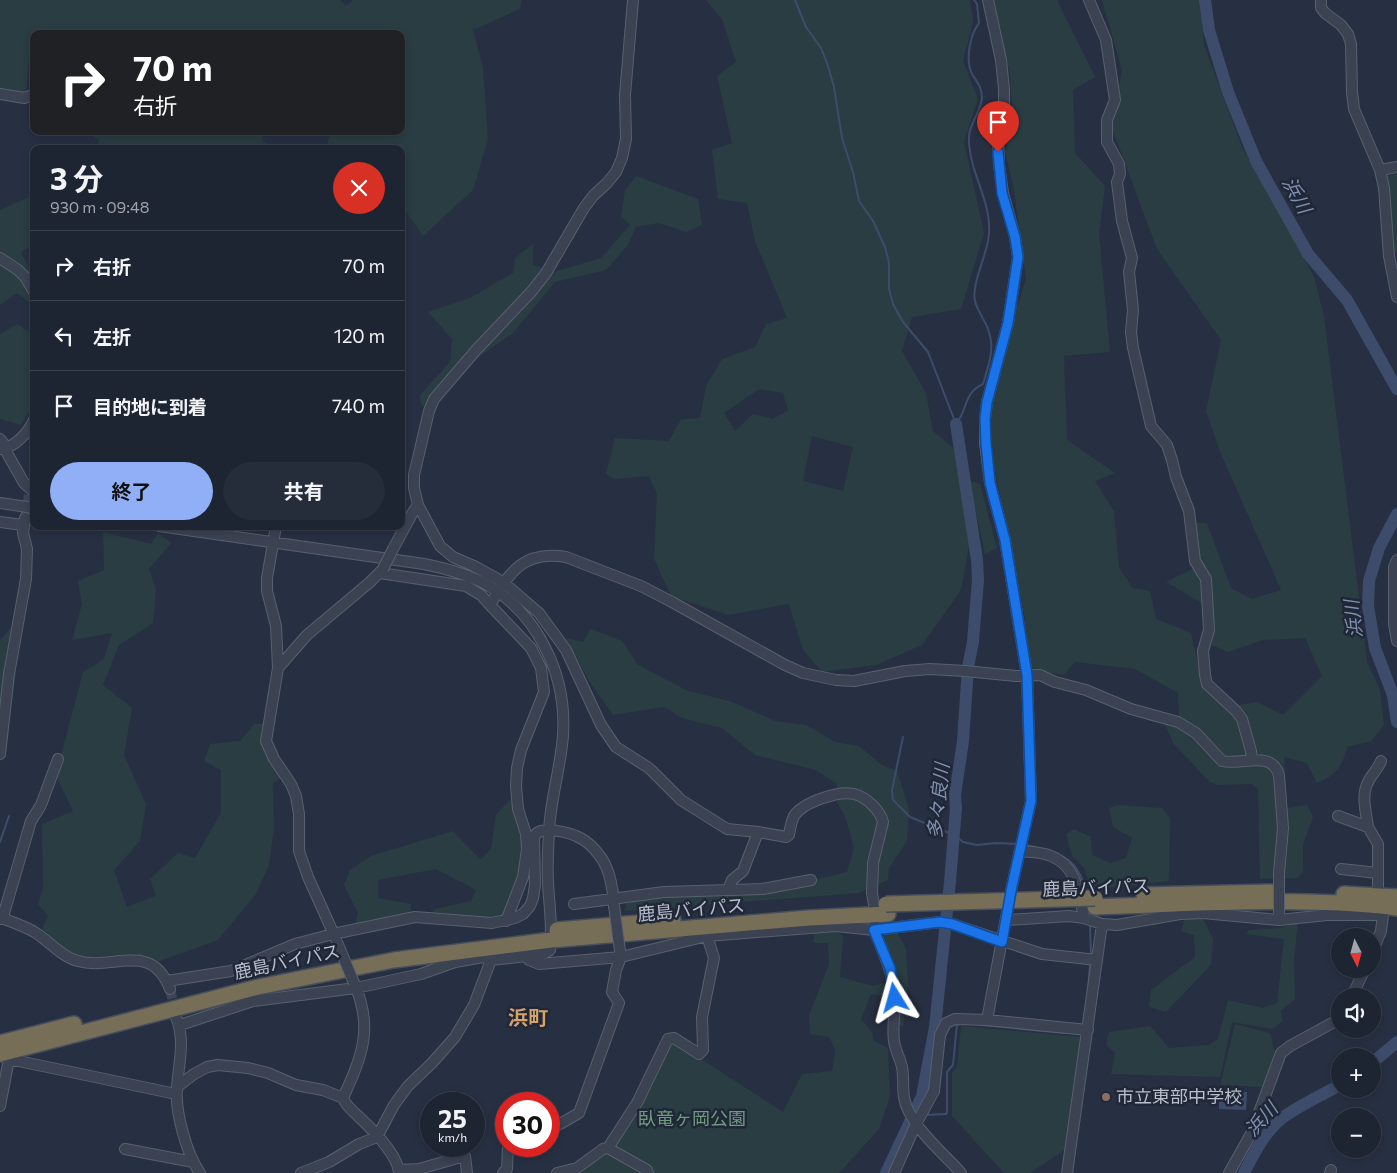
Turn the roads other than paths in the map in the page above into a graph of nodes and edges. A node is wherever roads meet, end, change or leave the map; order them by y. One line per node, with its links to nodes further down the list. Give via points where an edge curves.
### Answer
1 (633, 0): 17 (street, via 625,95 626,138 622,158 616,172 584,208 546,273 434,400 414,475)
2 (988, 0): 32 (street, via 1004,89 1004,115 998,139 1002,193 1018,257 1008,323 987,402 986,443 990,483 1005,540)
3 (1089, 0): 35 (street, via 1106,40 1115,100 1107,120 1107,142 1119,164 1117,182 1122,221 1132,258 1129,272 1133,348 1151,426 1167,446 1189,511 1195,562 1206,579 1209,630 1203,651 1207,684 1242,719)
4 (1321, 0): 8 (street, via 1325,13 1348,34 1354,109)
5 (0, 94): 6 (street)
6 (30, 96)
7 (1397, 168): 8 (street)
8 (1380, 170): 11 (street)
9 (0, 258): 10 (street, via 18,270)
10 (30, 285)
11 (1397, 297)
12 (30, 426): 14 (street)
13 (0, 439): 14 (street)
14 (3, 449): 15 (street)
15 (30, 492)
16 (0, 503): 18 (street)
17 (418, 506): 20 (street, bridge); 27 (street, via 440,546 453,557)
18 (30, 507)
19 (0, 522): 33 (street, via 24,522 27,549 26,579 9,674)
20 (405, 527)
21 (188, 530): 24 (street)
22 (276, 530): 24 (street)
23 (403, 530): 26 (street, bridge)
24 (274, 542): 28 (street, via 424,564 464,574); 31 (street, via 267,591 276,626)
25 (1397, 560): 30 (street, via 1394,567)
26 (382, 571): 29 (street, via 466,586); 31 (street, via 307,635)
27 (503, 582): 28 (street); 32 (street, via 528,560 553,555 566,557 641,586 785,665 819,677 854,681 930,669); 40 (street, via 539,613 566,650 601,725 616,747 649,768 681,800 727,829)
28 (497, 592): 29 (street); 39 (street, via 532,626 550,656 562,697 563,734)
29 (490, 605): 55 (street, via 531,648 541,668 544,692 517,768 518,809 527,849 522,877)
30 (1397, 641)
31 (278, 668): 60 (street, via 266,740 296,796 300,851)
32 (1027, 675): 35 (street, via 1040,675 1131,709 1178,722 1196,733 1222,761); 41 (street, via 1031,801)
33 (0, 754)
34 (58, 759): 53 (street, via 41,805 31,821)
35 (1252, 760): 51 (street, bridge, via 1272,763 1279,776 1282,828)
36 (1381, 761): 38 (street, via 1368,782 1364,796)
37 (1338, 816): 38 (street)
38 (1368, 826): 43 (street, via 1378,844)
39 (549, 830): 47 (street, via 574,835 592,847 606,865); 55 (street, via 535,834 535,885 530,906 524,914); 58 (street, via 547,878)
40 (758, 832): 45 (street, via 743,871 732,880); 50 (street, via 786,837 794,816 806,805 836,794 853,793 867,800 881,815 882,822 873,863 872,893)
41 (1020, 851): 52 (street, via 1050,856 1067,866 1077,884); 54 (street)
42 (1341, 869): 43 (street)
43 (1378, 873): 49 (street)
44 (811, 880): 45 (street, via 763,889)
45 (728, 890): 47 (street, via 664,892)
46 (1397, 897): 49 (highway, 鹿島バイパス)
47 (614, 903): 48 (street); 62 (street, bridge)
48 (574, 904)
49 (1386, 906): 50 (highway, 鹿島バイパス, bridge, via 1254,891 1095,903); 51 (street, via 1327,915); 57 (street)
50 (879, 913): 58 (highway, 鹿島バイパス); 59 (street, via 836,926); 61 (street, via 952,924); 74 (street, via 893,982 893,1039 902,1067 902,1092 909,1112)
51 (1279, 916): 56 (street, via 1180,914 1117,925)
52 (1084, 918): 54 (street); 56 (street)
53 (2, 919): 60 (street, via 35,932 76,961 90,964 130,960 145,963 156,969 168,985 231,971 295,944)
54 (1007, 920): 61 (street)
55 (506, 921): 60 (street, via 415,917)
56 (1102, 924): 65 (street)
57 (1381, 931)
58 (551, 935): 63 (street, via 549,952); 70 (highway, 鹿島バイパス, via 396,950 260,976)
59 (707, 936): 62 (street); 77 (street, via 714,958 702,1017 702,1050 695,1053 674,1038 668,1039 636,1103)
60 (335, 938): 66 (street, bridge)
61 (1002, 942): 65 (street, via 1042,954); 67 (street)
62 (620, 954): 63 (street, via 539,964); 75 (street, via 612,992 619,1003 579,1113)
63 (527, 956): 64 (street)
64 (491, 960): 66 (street, via 483,957 421,974); 76 (street, via 474,1005 455,1037 408,1086)
65 (1096, 960): 69 (street)
66 (355, 985): 71 (street, via 254,1001 178,1021 182,1052); 72 (street, via 362,1004 363,1051)
67 (987, 1020): 69 (street); 74 (street, via 955,1019 946,1023 940,1035 934,1091)
68 (1331, 1024): 92 (street, via 1280,1054 1252,1134)
69 (1082, 1030): 91 (street)
70 (4, 1050): 71 (street); 73 (street)
71 (176, 1091): 72 (street, via 194,1074 218,1065 268,1073 296,1085); 80 (street, via 183,1133)
72 (343, 1098): 76 (street)
73 (0, 1106)
74 (919, 1118): 89 (street); 90 (street)
75 (560, 1124)
76 (377, 1136): 81 (street); 84 (street)
77 (608, 1148): 82 (street); 88 (street)
78 (125, 1149): 80 (street)
79 (508, 1157): 86 (street, via 508,1169)
80 (193, 1162): 83 (street)
81 (399, 1171): 85 (street, via 465,1156)
82 (576, 1171): 87 (street)
83 (200, 1173)
84 (301, 1173)
85 (467, 1173)
86 (503, 1173)
87 (557, 1173)
88 (648, 1173)
89 (894, 1173)
90 (961, 1173)
91 (1067, 1173)
92 (1229, 1173)

